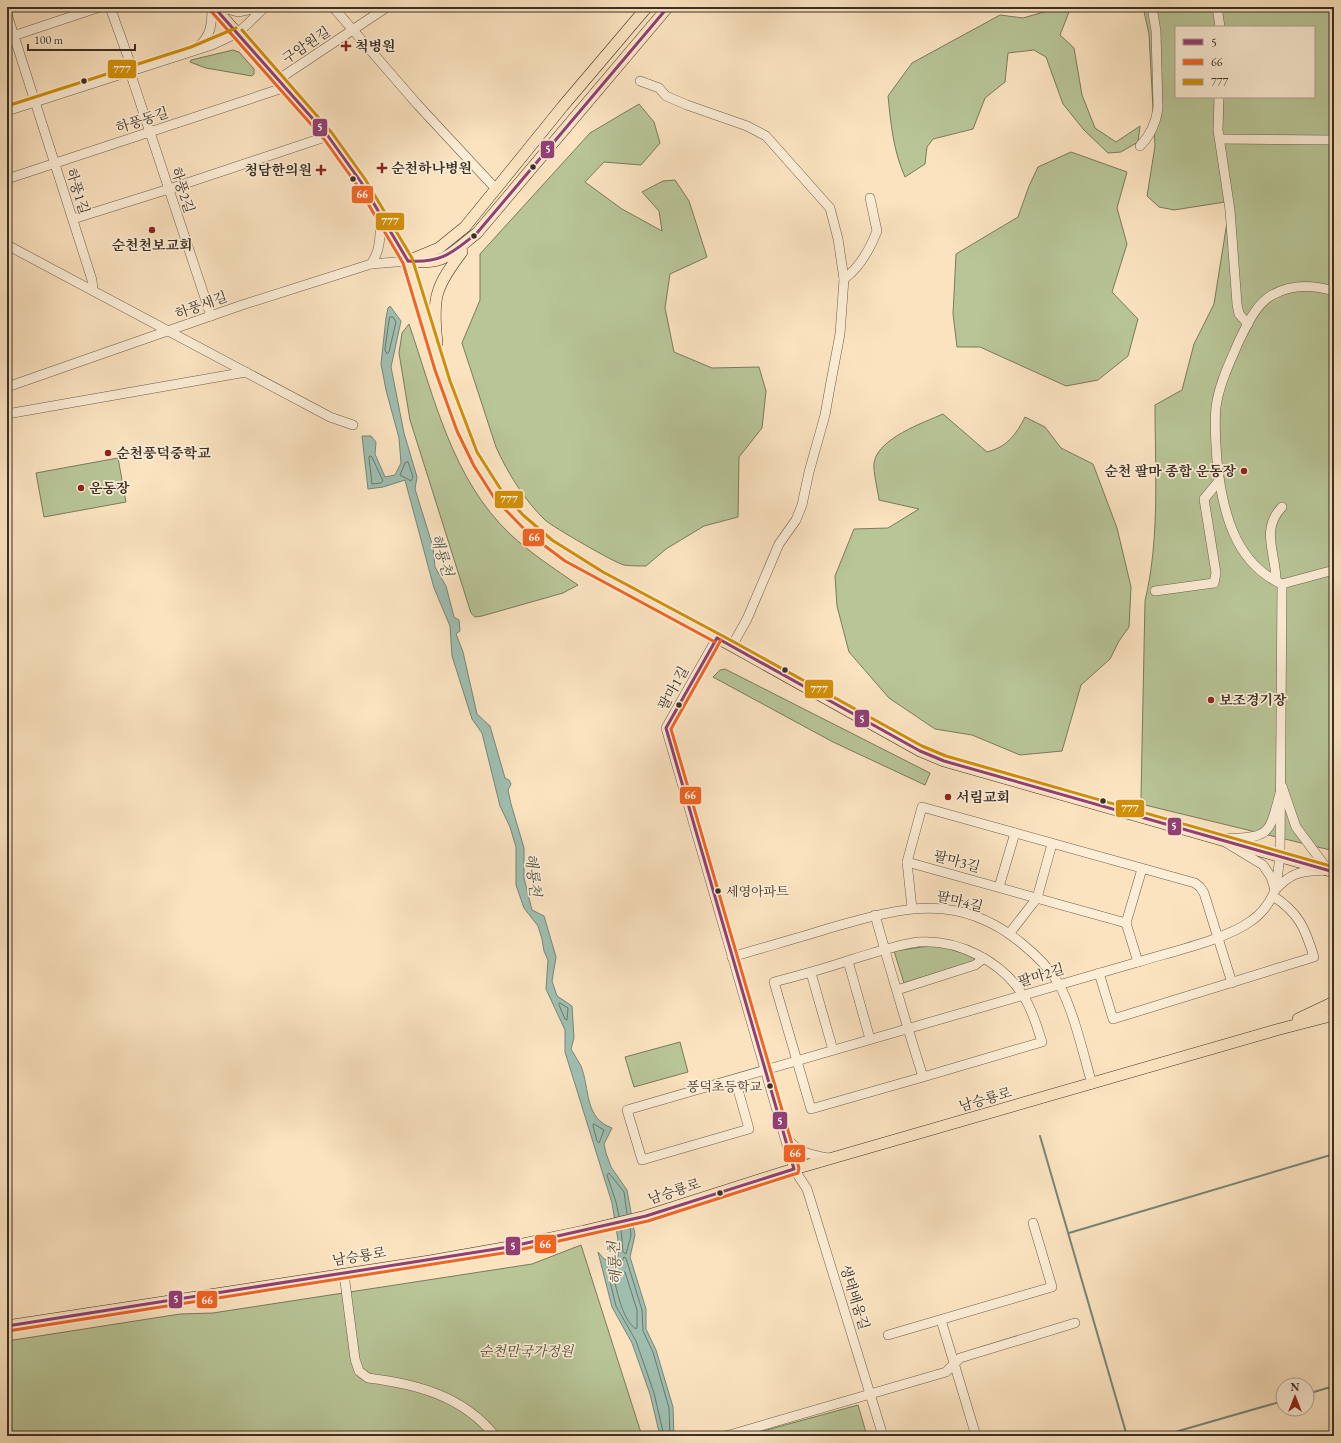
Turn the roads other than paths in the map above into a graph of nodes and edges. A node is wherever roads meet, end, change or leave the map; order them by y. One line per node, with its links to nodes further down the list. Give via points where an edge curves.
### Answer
1 (100, 7): 16 (street)
2 (110, 7): 18 (street, 하풍2길)
3 (213, 7): 15 (main road); 17 (street, via 207,38)
4 (219, 7): 5 (street, via 243,12)
5 (264, 7): 15 (street)
6 (333, 7): 14 (street)
7 (387, 7): 14 (street, 구암원길)
8 (648, 7): 31 (main road)
9 (1152, 7): 28 (street, via 1156,31 1158,108 1156,118)
10 (1218, 7): 13 (street)
11 (666, 9): 36 (main road)
12 (7, 14): 16 (street, 하풍1길)
13 (1220, 26)
14 (353, 30): 20 (street, 구암원길); 31 (street)
15 (238, 33): 17 (street); 20 (main road)
16 (11, 37): 22 (street, 하풍1길)
17 (193, 52): 18 (street)
18 (132, 72): 22 (street); 24 (street, 하풍2길)
19 (640, 81): 40 (street, via 659,88 666,96 686,105 747,126 766,136 830,208)
20 (283, 83): 24 (street, 하풍동길); 25 (main road)
21 (1219, 98): 26 (street)
22 (35, 102): 23 (street); 29 (street, 하풍1길)
23 (7, 111)
24 (149, 133): 29 (street, 하풍동길); 32 (street, 하풍2길)
25 (328, 136): 32 (street); 34 (main road)
26 (1220, 139): 27 (street); 44 (street, via 1230,210 1237,304 1239,314)
27 (1334, 140)
28 (1140, 146)
29 (54, 164): 30 (street, 하풍동길); 35 (street, 하풍1길)
30 (7, 179)
31 (496, 189): 38 (main road, via 465,227 449,241)
32 (169, 190): 35 (street); 43 (street, 하풍2길)
33 (870, 198): 40 (street, via 877,231 858,265)
34 (380, 214): 38 (main road); 39 (street, via 377,256)
35 (73, 219): 41 (street, 하풍1길, via 92,280)
36 (477, 233): 38 (main road, via 448,257 435,262); 46 (main road, via 450,267 440,283 436,296)
37 (7, 245): 41 (street)
38 (408, 261): 39 (street, 하풍새길); 46 (main road)
39 (371, 264): 43 (street, 하풍새길)
40 (844, 280): 57 (street, via 841,327 825,415 808,472 802,505 796,520 779,544 750,613)
41 (92, 290): 45 (street)
42 (1334, 291): 44 (street, via 1309,287 1289,288 1271,295 1259,306)
43 (211, 316): 45 (street, 하풍새길)
44 (1248, 324): 51 (street, via 1223,379 1216,407)
45 (170, 331): 47 (street); 48 (street, 하풍새길)
46 (440, 369): 56 (main road, via 478,464 499,496 519,519 568,557)
47 (246, 372): 49 (street); 50 (street, via 330,417)
48 (7, 387)
49 (7, 414)
50 (353, 425)
51 (1219, 481): 54 (street, via 1227,518 1239,544 1257,569); 55 (street, via 1204,499 1216,573 1214,583)
52 (1282, 506): 54 (street, via 1273,518 1270,528)
53 (1334, 570): 54 (street)
54 (1279, 582): 58 (street)
55 (1155, 591)
56 (717, 638): 57 (main road); 75 (street, 팔마1길, via 666,728)
57 (732, 646): 60 (main road, via 944,761)
58 (1282, 786): 60 (street, via 1272,823 1267,831 1254,837); 62 (street, 팔마2길); 65 (street, via 1296,827)
59 (1015, 833): 61 (street); 63 (street, via 922,807); 66 (street)
60 (1220, 839): 62 (main road); 67 (street, via 1263,865 1268,871)
61 (1052, 844): 64 (street); 68 (street)
62 (1280, 856): 65 (main road); 67 (street, 팔마2길)
63 (907, 862): 66 (street, 팔마3길); 69 (street)
64 (1142, 869): 71 (street); 73 (street, via 1195,883 1200,887)
65 (1332, 872): 67 (street, via 1289,876)
66 (999, 887): 68 (street, 팔마3길)
67 (1274, 893): 73 (street, 팔마2길, via 1265,908 1251,922); 81 (street, via 1298,918 1306,931 1314,957)
68 (1037, 898): 71 (street, 팔마3길); 72 (street)
69 (912, 908): 70 (street, 팔마4길); 72 (street, 팔마4길, via 930,908 973,916)
70 (875, 915): 74 (street); 75 (street, 팔마4길)
71 (1126, 923): 78 (street)
72 (1009, 934): 82 (street, 팔마4길, via 1035,955)
73 (1218, 937): 78 (street, 팔마2길); 81 (street)
74 (885, 950): 76 (street, via 920,942 940,943 964,949); 77 (street); 83 (street)
75 (732, 958): 93 (street, 팔마1길)
76 (984, 958): 83 (street, via 975,965); 84 (street, via 1001,971)
77 (848, 961): 79 (street); 90 (street)
78 (1138, 962): 80 (street, 팔마2길)
79 (811, 973): 91 (street); 92 (street, via 774,982)
80 (1099, 973): 81 (street, via 1113,1019); 82 (street, 팔마2길)
81 (1232, 983)
82 (1059, 984): 84 (street, 팔마2길); 96 (street, 팔마4길)
83 (897, 990): 88 (street)
84 (1023, 995): 88 (street, 팔마2길); 94 (street, via 1031,1009 1042,1042)
85 (1334, 1002): 89 (main road)
86 (1334, 1015): 89 (main road, 남승룡로)
87 (1334, 1020): 89 (main road)
88 (908, 1028): 90 (street, 팔마2길); 94 (street)
89 (1276, 1030): 96 (main road, 남승룡로)
90 (870, 1039): 91 (street, 팔마2길)
91 (833, 1050): 92 (street, 팔마2길)
92 (797, 1061): 93 (street, 팔마2길); 94 (street, via 811,1109)
93 (765, 1070): 95 (street, 팔마2길); 97 (street, 팔마1길)
94 (923, 1077)
95 (735, 1079): 95 (street, 팔마2길, via 628,1110 642,1160 749,1129)
96 (1092, 1084): 98 (main road, 남승룡로)
97 (784, 1134): 98 (street, via 793,1146 802,1152); 99 (street, 팔마1길)
98 (832, 1158): 99 (main road, 남승룡로)
99 (794, 1169): 101 (main road, 남승룡로, via 646,1216 584,1231 509,1247); 107 (street, 생태배움길, via 807,1189)
100 (1033, 1223): 102 (street, via 1052,1287)
101 (344, 1274): 104 (main road, 남승룡로); 108 (street, via 355,1359 362,1375 412,1384 437,1393 477,1416)
102 (941, 1320): 105 (street); 106 (street)
103 (1075, 1323): 106 (street, via 960,1358)
104 (7, 1326)
105 (888, 1335)
106 (954, 1364): 107 (street, via 946,1372); 111 (street)
107 (870, 1394): 109 (street); 110 (street, 생태배움길)
108 (495, 1436)
109 (726, 1436)
110 (883, 1436)
111 (976, 1436)

